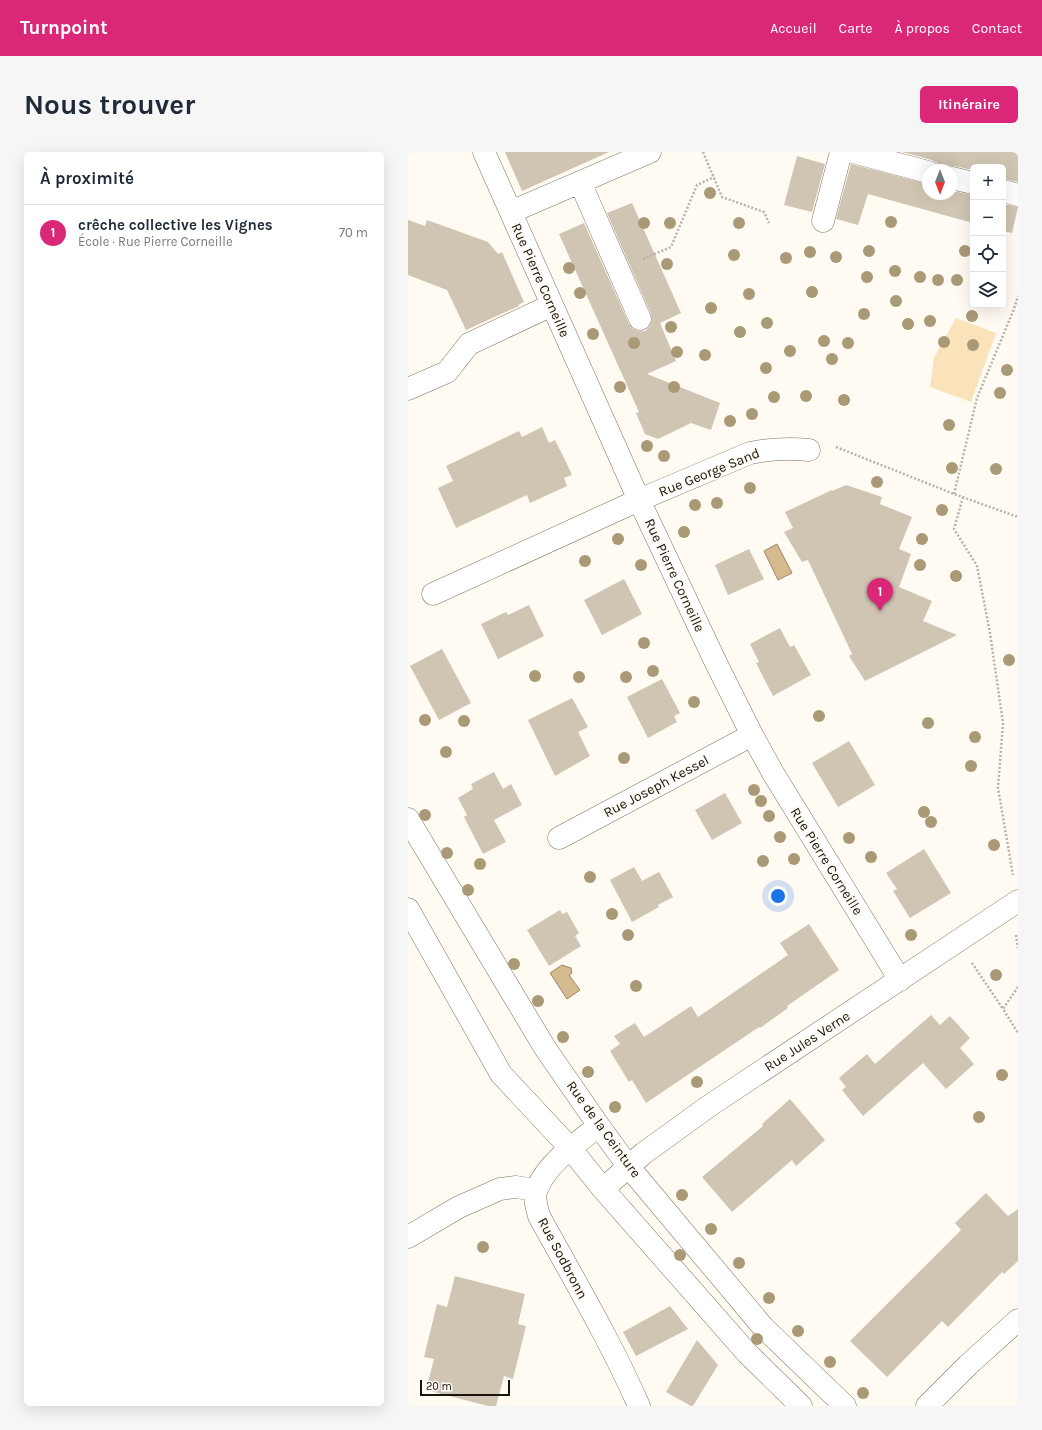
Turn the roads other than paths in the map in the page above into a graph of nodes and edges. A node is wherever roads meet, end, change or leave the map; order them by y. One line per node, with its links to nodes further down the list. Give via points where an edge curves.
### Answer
1 (484, 152): 11 (street, Rue Pierre Corneille)
2 (650, 152): 7 (street)
3 (840, 152): 12 (street)
4 (866, 154): 5 (street)
5 (922, 170)
6 (958, 179): 8 (street)
7 (580, 182): 11 (street); 14 (street)
8 (970, 182)
9 (1006, 192): 10 (street)
10 (1018, 195)
11 (511, 212): 13 (street, Rue Pierre Corneille)
12 (823, 221)
13 (552, 305): 15 (street, via 468,344 447,372); 17 (street, Rue Pierre Corneille)
14 (640, 319)
15 (408, 389)
16 (809, 450): 17 (street, Rue George Sand, via 768,449 750,453)
17 (639, 500): 18 (street, Rue George Sand); 19 (street, Rue Pierre Corneille)
18 (433, 594)
19 (752, 735): 21 (street, Rue Joseph Kessel); 24 (street, Rue Pierre Corneille)
20 (408, 819): 25 (street, Rue de la Ceinture, via 545,1048)
21 (559, 838)
22 (1018, 901): 24 (street, Rue Jules Verne)
23 (408, 909): 26 (street, via 501,1074)
24 (900, 980): 27 (street, Rue Jules Verne, via 715,1101)
25 (599, 1126): 26 (street); 27 (street, Rue de la Ceinture)
26 (570, 1148): 28 (street); 29 (street, via 546,1172)
27 (628, 1166): 28 (street, Rue Jules Verne); 34 (street, Rue de la Ceinture, via 763,1327)
28 (603, 1189): 33 (street, via 747,1353)
29 (536, 1190): 30 (street, via 516,1186 500,1188); 32 (street, Rue Sodbronn, via 535,1200 539,1216 606,1338)
30 (408, 1237)
31 (1018, 1320): 35 (street)
32 (639, 1406)
33 (801, 1406)
34 (845, 1406)
35 (927, 1406)

